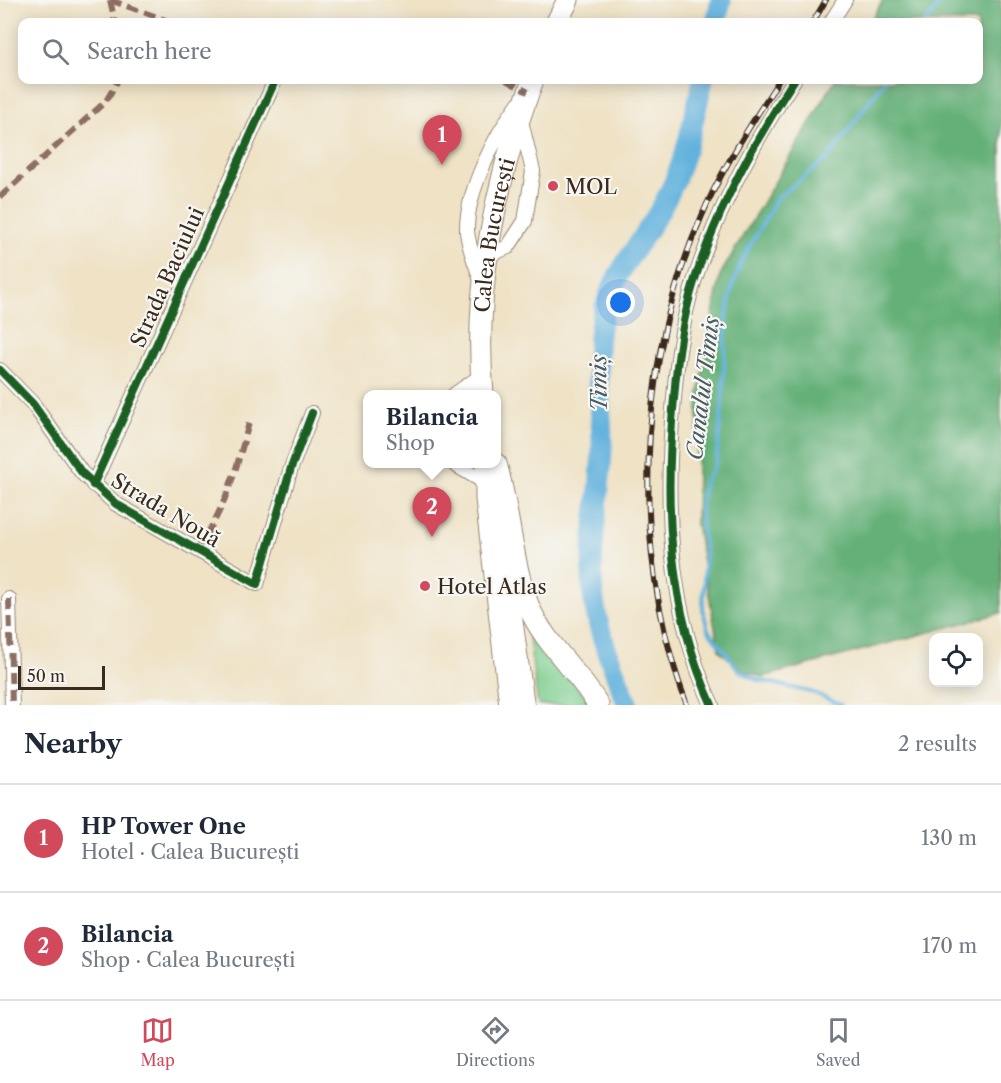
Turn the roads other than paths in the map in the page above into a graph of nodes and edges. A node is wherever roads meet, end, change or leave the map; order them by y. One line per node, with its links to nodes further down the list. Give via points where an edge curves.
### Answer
1 (568, 0): 3 (highway)
2 (845, 0): 4 (street)
3 (559, 18)
4 (834, 18)
5 (274, 84): 17 (street, Strada Baciului)
6 (792, 84): 23 (street, via 714,227 693,284 678,348 670,433 673,566 687,641)
7 (530, 86): 8 (highway, Calea București); 10 (street, via 498,134 468,215 469,244)
8 (520, 118): 9 (highway, Calea București); 9 (street, via 533,171 525,221 508,247)
9 (487, 256): 10 (highway, Calea București)
10 (483, 287): 12 (highway, Calea București)
11 (0, 370): 17 (street, Strada Nouă, via 33,404)
12 (482, 385): 13 (street)
13 (467, 390)
14 (312, 413): 17 (street, Strada Nouă, via 291,468 257,584 116,504)
15 (497, 468): 22 (highway, via 530,609)
16 (488, 470): 20 (highway, via 500,635); 21 (main road)
17 (93, 485)
18 (9, 599): 19 (street)
19 (12, 705)
20 (510, 705)
21 (525, 705)
22 (598, 705)
23 (712, 705)

